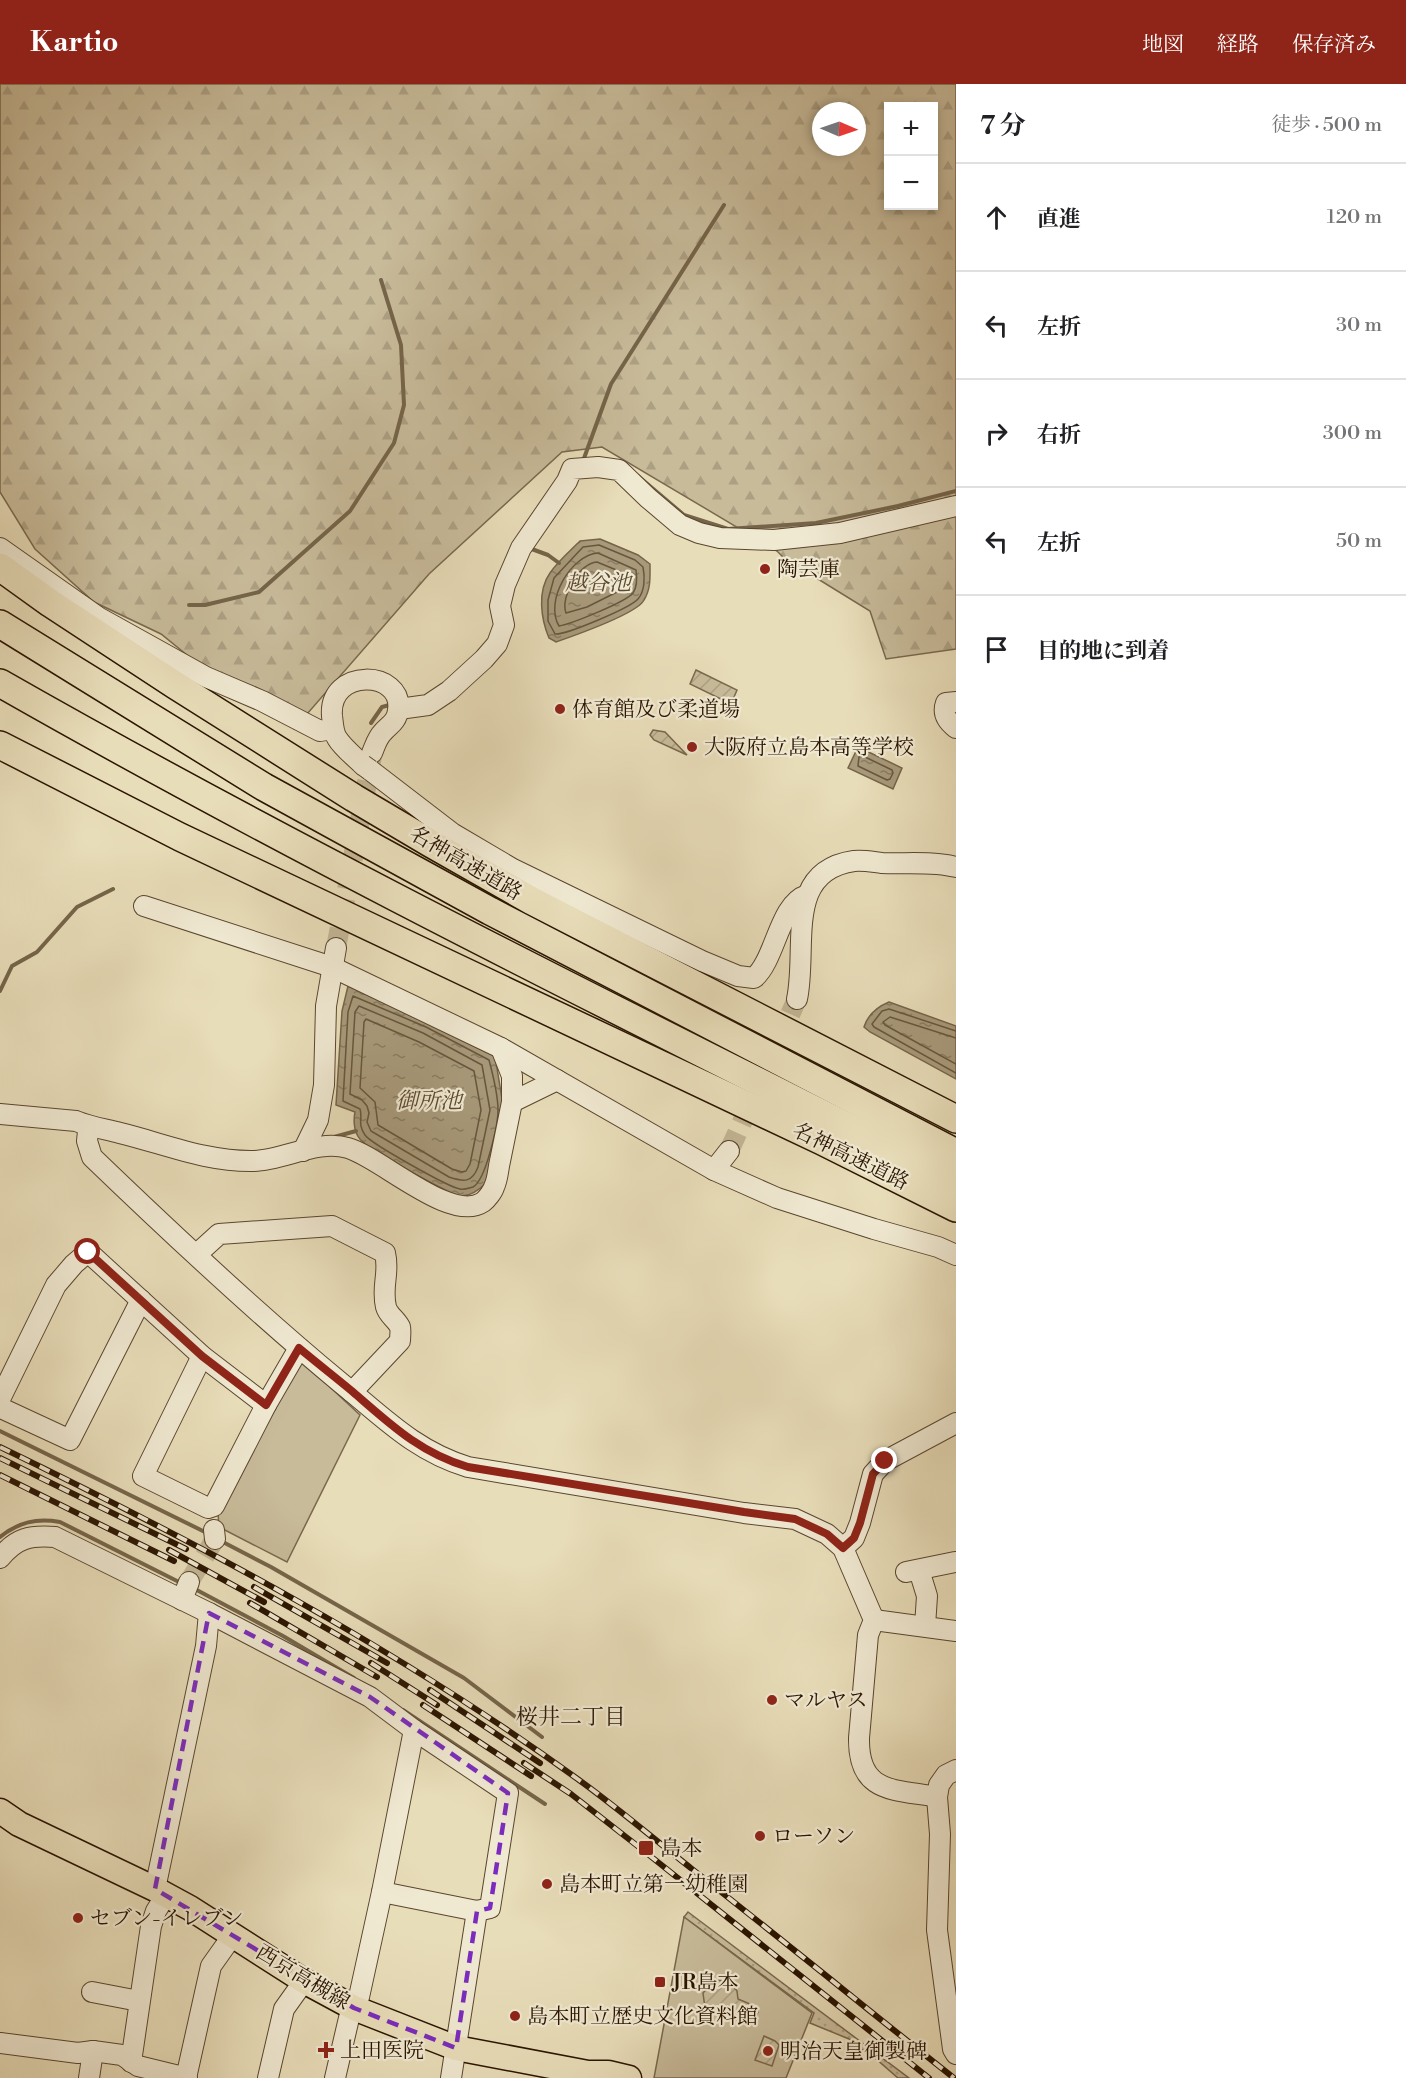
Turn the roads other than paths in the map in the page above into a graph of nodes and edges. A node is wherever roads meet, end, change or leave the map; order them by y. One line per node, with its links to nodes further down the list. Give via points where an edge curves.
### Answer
1 (956, 506): 7 (street, via 840,533 774,540 720,538 680,525 619,470 572,469 521,548 505,585 497,644 449,692 428,705)
2 (0, 548): 9 (street, via 98,617 206,677)
3 (0, 567): 21 (highway, 名神高速道路, via 175,685 430,843 532,901)
4 (0, 624): 25 (highway, 名神高速道路, via 264,787 490,911)
5 (0, 683): 27 (highway, 名神高速道路, via 435,918)
6 (956, 702): 8 (street, via 946,703 944,710 947,721)
7 (398, 705): 9 (street, via 392,691 380,682 350,682 336,696 332,710); 11 (street, via 396,719 378,738)
8 (956, 728)
9 (338, 738): 11 (street)
10 (0, 745): 28 (highway, 名神高速道路, via 180,837 822,1141)
11 (368, 763): 13 (street, via 452,833 513,869 738,976 754,978 763,970 787,915 800,898)
12 (956, 867): 13 (street, via 856,861 840,864 815,879)
13 (807, 896): 16 (street)
14 (144, 906): 15 (street)
15 (331, 961): 17 (street); 23 (street, via 324,1085 318,1120)
16 (797, 999)
17 (501, 1048): 18 (street); 19 (street, via 512,1076)
18 (557, 1080): 19 (street); 26 (street)
19 (512, 1102): 23 (street, via 494,1189 483,1202 468,1207 434,1198 348,1148)
20 (0, 1114): 22 (street)
21 (956, 1119)
22 (86, 1125): 23 (street, via 204,1157 253,1161 280,1158); 29 (street, via 92,1157)
23 (304, 1147)
24 (729, 1151): 26 (street)
25 (956, 1153)
26 (714, 1170): 30 (street, via 777,1198)
27 (956, 1181)
28 (956, 1209)
29 (197, 1254): 32 (street); 34 (street, via 219,1233 332,1226 385,1253 386,1311 400,1327 400,1341)
30 (956, 1255)
31 (141, 1300): 33 (street); 35 (street, via 88,1252 56,1285); 36 (street, via 70,1440 1,1408)
32 (299, 1348): 34 (street); 37 (street)
33 (202, 1356): 37 (street); 37 (street, via 143,1476 208,1508 214,1506)
34 (352, 1392): 39 (street, via 389,1425 446,1460 513,1476 795,1519 827,1534)
35 (0, 1399)
36 (0, 1404)
37 (266, 1405)
38 (956, 1423): 39 (street, via 885,1461 873,1474 854,1538)
39 (843, 1548): 43 (street)
40 (0, 1558): 42 (street, via 23,1539 55,1537 186,1591)
41 (955, 1562): 44 (street, via 912,1571 927,1596)
42 (209, 1613): 46 (street, via 370,1697); 50 (street)
43 (874, 1620): 44 (street); 48 (street, via 868,1635 859,1738 862,1767 881,1787)
44 (925, 1626): 45 (street)
45 (956, 1631)
46 (414, 1730): 51 (street); 52 (street, via 508,1792 490,1908)
47 (956, 1770): 48 (street, via 946,1775)
48 (937, 1797): 61 (street, via 938,1930)
49 (0, 1811): 50 (main road, 西京高槻線)
50 (160, 1892): 53 (main road, 西京高槻線); 56 (street)
51 (382, 1892): 52 (street); 57 (street)
52 (477, 1911): 59 (street)
53 (233, 1935): 54 (main road, 西京高槻線); 66 (street, via 211,1966)
54 (304, 1981): 57 (main road, 西京高槻線); 67 (street, via 284,2009)
55 (92, 1992): 56 (street)
56 (138, 2001): 62 (street)
57 (354, 2008): 59 (main road, 西京高槻線); 68 (street)
58 (0, 2043): 60 (street, via 78,2053)
59 (456, 2048): 64 (main road, 西京高槻線); 69 (street)
60 (93, 2051): 62 (street, via 122,2055); 65 (street)
61 (956, 2054)
62 (131, 2061): 63 (street)
63 (160, 2075): 66 (street)
64 (614, 2076)
65 (89, 2078)
66 (186, 2078)
67 (268, 2078)
68 (335, 2078)
69 (451, 2078)

